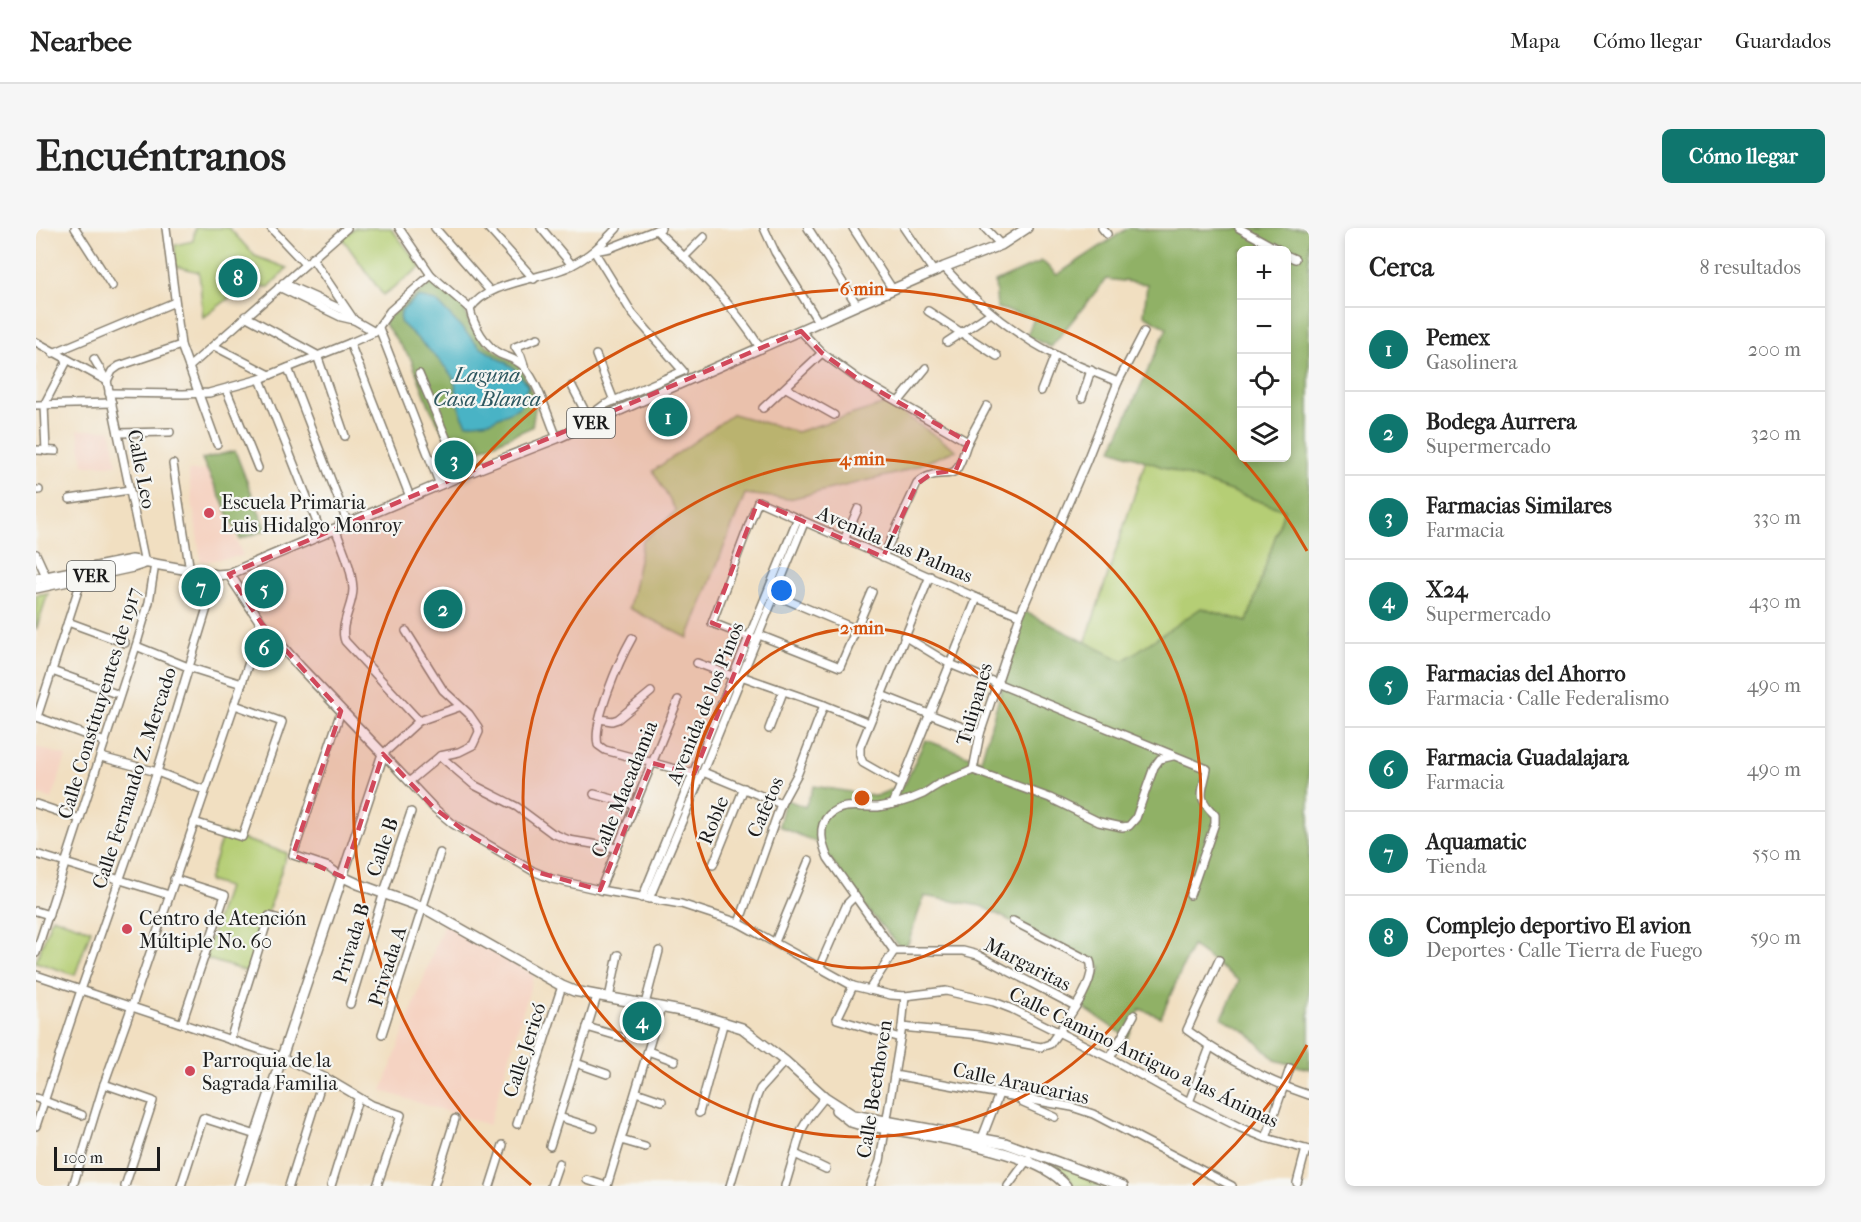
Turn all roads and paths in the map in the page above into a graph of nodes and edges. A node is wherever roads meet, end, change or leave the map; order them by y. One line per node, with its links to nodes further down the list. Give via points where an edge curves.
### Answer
1 (75, 228): 33 (street)
2 (166, 228): 36 (street)
3 (271, 228): 26 (street)
4 (346, 228): 24 (street)
5 (399, 228): 30 (street)
6 (435, 228): 35 (street)
7 (488, 228): 31 (street)
8 (541, 228): 27 (street)
9 (617, 228): 21 (street)
10 (764, 228): 43 (street)
11 (808, 228): 37 (street)
12 (853, 228): 34 (street)
13 (904, 228): 29 (street)
14 (985, 228): 19 (street)
15 (1027, 228): 19 (main road, VER)
16 (1239, 228): 20 (street)
17 (658, 229): 21 (street); 22 (street)
18 (704, 237): 22 (street)
19 (1001, 245): 28 (main road, VER)
20 (1272, 246)
21 (594, 251): 27 (street); 80 (street, via 632,313 683,370)
22 (684, 257): 54 (street, via 745,323)
23 (1291, 257): 25 (street)
24 (312, 258): 26 (street); 42 (street)
25 (1295, 259)
26 (305, 264): 32 (street)
27 (572, 265): 31 (street)
28 (944, 267): 29 (main road, VER); 40 (street)
29 (934, 272): 34 (main road, VER)
30 (431, 275): 38 (street); 44 (street, via 390,311)
31 (534, 279): 35 (street)
32 (281, 285): 41 (street); 42 (street)
33 (112, 286)
34 (893, 290): 37 (main road, VER)
35 (490, 291): 38 (street)
36 (175, 302): 52 (street); 55 (street)
37 (857, 305): 43 (main road, VER)
38 (470, 309): 64 (street, via 491,347)
39 (928, 311): 46 (street)
40 (991, 313): 46 (street); 58 (street)
41 (245, 316): 53 (street); 57 (street)
42 (354, 320): 44 (street)
43 (819, 323): 45 (main road, VER)
44 (376, 330): 51 (street); 101 (street)
45 (801, 331): 54 (main road, VER); 56 (street)
46 (960, 332): 50 (street); 60 (street)
47 (1144, 332): 72 (street, Tulipanes)
48 (538, 338): 64 (street, via 515,346)
49 (36, 342): 55 (street)
50 (947, 342)
51 (350, 343): 57 (street); 103 (street)
52 (181, 345): 63 (street); 71 (street, via 119,366)
53 (214, 346): 63 (street); 69 (street)
54 (761, 349): 88 (main road, VER)
55 (53, 353): 62 (street)
56 (822, 353): 74 (street); 81 (street, via 858,379)
57 (317, 355): 65 (street); 91 (street)
58 (1055, 355): 67 (street); 76 (street)
59 (596, 356): 80 (street)
60 (997, 356)
61 (94, 359): 71 (street)
62 (67, 361): 71 (street); 83 (street)
63 (189, 367): 78 (street)
64 (525, 367): 92 (street)
65 (288, 368): 69 (street); 107 (street)
66 (926, 368): 81 (street)
67 (1091, 370): 72 (street); 79 (street)
68 (419, 374): 100 (street)
69 (270, 375): 70 (street)
70 (260, 379): 75 (street); 109 (street)
71 (107, 381): 77 (street, Calle Leo)
72 (1118, 382): 126 (street, Tulipanes)
73 (572, 386): 87 (street)
74 (786, 388): 85 (street); 86 (street)
75 (226, 389): 78 (street); 99 (street)
76 (1041, 392)
77 (109, 393): 78 (street); 82 (street, Calle Leo)
78 (197, 394): 94 (street)
79 (1082, 398)
80 (614, 401): 87 (street)
81 (899, 401): 93 (street)
82 (112, 403): 83 (street); 90 (street, Calle Leo)
83 (40, 405): 96 (street)
84 (987, 406): 93 (street)
85 (763, 408)
86 (834, 416)
87 (588, 417): 88 (street)
88 (581, 428): 92 (main road, VER)
89 (170, 432): 90 (street)
90 (118, 433): 102 (street, Calle Leo)
91 (345, 436)
92 (557, 438): 100 (main road, VER)
93 (968, 442): 112 (street, via 956,470 925,476 917,484)
94 (217, 444)
95 (36, 450): 96 (street)
96 (46, 451): 97 (street)
97 (56, 451)
98 (173, 464): 115 (street)
99 (258, 468)
100 (462, 475): 101 (main road, VER)
101 (440, 485): 103 (main road, VER)
102 (126, 491): 104 (street); 113 (street, Calle Leo)
103 (410, 497): 107 (main road, VER)
104 (70, 499)
105 (858, 509): 110 (street)
106 (801, 522): 110 (street, Avenida Las Palmas); 124 (street, Avenida de los Pinos); 132 (street, Avenida de los Pinos); 132 (street, Avenida Las Palmas, via 758,501 712,623)
107 (348, 524): 108 (main road, VER)
108 (336, 529): 109 (main road, VER); 157 (street, via 352,576 353,591 343,630 345,641)
109 (322, 535): 116 (main road, VER)
110 (844, 540): 112 (street, Avenida Las Palmas)
111 (36, 554): 119 (street)
112 (884, 557): 118 (street, Avenida Las Palmas)
113 (145, 563): 114 (main road, VER); 119 (main road, VER, via 121,561); 120 (main road, VER)
114 (155, 564): 115 (main road, VER); 135 (street, Calle Constituyentes de 1917)
115 (190, 571): 117 (main road, VER)
116 (229, 574): 117 (main road, VER); 128 (main road)
117 (217, 575): 138 (street, Calle Fernando Z. Mercado)
118 (930, 576): 125 (street, Avenida Las Palmas); 131 (street)
119 (47, 578): 121 (main road, VER)
120 (82, 578): 122 (main road, VER); 127 (street)
121 (36, 579)
122 (36, 588)
123 (872, 592): 129 (street)
124 (775, 595): 129 (street); 132 (street, Avenida de los Pinos)
125 (977, 598): 126 (street, Avenida Las Palmas); 137 (street)
126 (1020, 615): 143 (street, Tulipanes)
127 (68, 622): 134 (street); 139 (street)
128 (262, 624): 142 (street); 153 (main road)
129 (856, 629): 132 (street, via 840,667)
130 (406, 631): 152 (street, via 443,690)
131 (904, 636): 137 (street); 147 (street)
132 (755, 637): 140 (street, Avenida de los Pinos); 141 (street, Avenida de los Pinos)
133 (632, 638): 156 (street)
134 (125, 643)
135 (136, 646): 138 (street); 162 (street, Calle Constituyentes de 1917)
136 (697, 663): 140 (street)
137 (950, 663): 143 (street); 154 (street)
138 (188, 667): 142 (street); 169 (street, Calle Fernando Z. Mercado)
139 (52, 671): 146 (street); 148 (street)
140 (732, 676): 141 (street); 160 (street, Avenida de los Pinos)
141 (741, 676): 145 (street); 160 (street, Avenida de los Pinos)
142 (242, 684): 150 (street)
143 (997, 684): 161 (street, Tulipanes); 165 (street)
144 (651, 692): 156 (street, via 618,719)
145 (783, 692): 151 (street); 159 (street)
146 (114, 693)
147 (881, 695): 154 (street); 158 (street)
148 (40, 697): 155 (street)
149 (678, 700): 167 (street, Calle Macadamia)
150 (235, 705): 176 (street); 184 (street, via 282,722 242,837)
151 (824, 705): 158 (street); 179 (street, Cafetos, via 798,773)
152 (459, 707): 157 (street); 164 (street, via 469,714 479,732 473,745)
153 (341, 711): 163 (main road); 191 (street, via 293,855 329,867)
154 (930, 713): 161 (street); 173 (street)
155 (37, 718): 162 (street)
156 (600, 718): 167 (street, via 598,745)
157 (418, 721): 163 (street)
158 (869, 723): 173 (street, via 860,747 863,764)
159 (770, 729)
160 (715, 732): 170 (street, Avenida de los Pinos); 171 (street, Avenida de los Pinos)
161 (980, 734): 168 (street, Tulipanes)
162 (105, 742): 166 (street, Calle Constituyentes de 1917)
163 (383, 754): 172 (street, Calle Camino Antiguo a las Ánimas); 191 (main road)
164 (441, 756): 172 (street); 185 (street, via 474,785 517,807 552,833)
165 (1174, 756): 168 (street, via 1160,759 1154,767 1136,818 1122,827 1099,822 1050,798); 197 (street, via 1207,769 1201,797 1215,815)
166 (100, 757): 169 (street); 183 (street, Calle Constituyentes de 1917)
167 (652, 763): 171 (street); 181 (street, Calle Macadamia)
168 (973, 770): 180 (street, Tulipanes)
169 (157, 772): 176 (street); 193 (street, Calle Fernando Z. Mercado)
170 (703, 772): 174 (street, Avenida de los Pinos); 175 (street)
171 (694, 774): 174 (street, Avenida de los Pinos)
172 (410, 781): 194 (street, Calle Camino Antiguo a las Ánimas, via 434,808 484,844 552,879)
173 (900, 784): 180 (street)
174 (693, 785): 199 (street, Avenida de los Pinos)
175 (744, 788): 179 (street); 190 (street, Roble)
176 (204, 790): 184 (street)
177 (594, 794): 181 (street)
178 (36, 804): 183 (street)
179 (781, 804): 205 (street, Cafetos)
180 (893, 804): 198 (street, Tulipanes, via 838,809 824,822 823,847)
181 (635, 806): 185 (street, Calle Macadamia)
182 (411, 812): 195 (street, Calle B)
183 (80, 819): 189 (street, Calle Constituyentes de 1917)
184 (194, 822): 192 (street)
185 (617, 848): 194 (street, Calle Macadamia)
186 (440, 853): 200 (street, Privada A)
187 (36, 854): 189 (street)
188 (809, 860): 206 (street)
189 (66, 863): 193 (street); 202 (street, Calle Constituyentes de 1917)
190 (713, 865)
191 (343, 877): 195 (main road); 238 (main road)
192 (174, 879): 196 (street); 228 (street, via 225,895)
193 (118, 880): 196 (street); 216 (street, Calle Fernando Z. Mercado)
194 (600, 890): 199 (street, Calle Camino Antiguo a las Ánimas)
195 (384, 892): 200 (main road); 221 (street, Privada B)
196 (169, 895): 223 (street)
197 (1190, 895)
198 (855, 896): 208 (street, Tulipanes); 212 (street, via 847,904)
199 (646, 898): 205 (street, Calle Camino Antiguo a las Ánimas)
200 (424, 908): 214 (main road); 232 (street, Privada A)
201 (36, 911): 202 (street)
202 (49, 915): 209 (street, Calle Constituyentes de 1917)
203 (283, 920): 235 (street, via 269,916)
204 (1013, 921): 224 (street, via 1090,961 1092,974)
205 (739, 922): 206 (street, Calle Camino Antiguo a las Ánimas)
206 (775, 942): 212 (street, Calle Camino Antiguo a las Ánimas)
207 (659, 951): 222 (street)
208 (894, 951): 217 (street); 224 (street, Margaritas, via 963,951 978,955)
209 (36, 952)
210 (618, 955): 220 (street)
211 (1218, 960): 236 (street, via 1187,1030)
212 (819, 968): 215 (street, Calle Camino Antiguo a las Ánimas)
213 (36, 975): 216 (street)
214 (562, 986): 218 (main road); 264 (street, Calle Jericó)
215 (853, 986): 217 (street, Calle Camino Antiguo a las Ánimas); 234 (street, via 837,1019)
216 (81, 990): 223 (street); 256 (street, Calle Fernando Z. Mercado)
217 (869, 990): 219 (street, Calle Camino Antiguo a las Ánimas)
218 (597, 996): 220 (main road); 229 (street)
219 (905, 996): 230 (street, Calle Beethoven); 231 (street, Calle Camino Antiguo a las Ánimas, via 962,993 1012,1009)
220 (609, 998): 222 (main road)
221 (350, 1004)
222 (645, 1004): 225 (main road)
223 (132, 1006): 228 (street); 246 (street)
224 (1075, 1006): 231 (street)
225 (661, 1007): 227 (main road); 237 (street)
226 (1134, 1015): 239 (street)
227 (724, 1021): 241 (main road, via 752,1034); 259 (street)
228 (182, 1023): 235 (street)
229 (587, 1027): 233 (street); 242 (street)
230 (902, 1027): 231 (street, via 979,1035 1041,1047 1050,1044); 234 (street, Calle Beethoven)
231 (1058, 1032): 239 (street, Calle Camino Antiguo a las Ánimas)
232 (382, 1034)
233 (621, 1037)
234 (900, 1038): 245 (street, Calle Beethoven)
235 (230, 1040): 238 (street)
236 (1210, 1047): 247 (street); 258 (street)
237 (648, 1051): 240 (street); 249 (street)
238 (282, 1057): 255 (street); 268 (main road)
239 (1110, 1058): 258 (street, Calle Camino Antiguo a las Ánimas)
240 (675, 1061)
241 (785, 1061): 252 (main road); 293 (street, via 760,1089)
242 (576, 1063): 244 (street); 261 (street)
243 (1290, 1068): 247 (street)
244 (607, 1074)
245 (894, 1075): 250 (street, Calle Araucarias); 265 (street, Calle Beethoven)
246 (104, 1084): 282 (street); 283 (street, via 153,1101)
247 (1283, 1087): 251 (street); 270 (street)
248 (319, 1091): 286 (street)
249 (636, 1092): 257 (street); 271 (street)
250 (999, 1094): 253 (street, Calle Araucarias); 269 (street)
251 (1309, 1095)
252 (825, 1097): 265 (main road, via 854,1115); 276 (street, via 802,1129)
253 (1017, 1097): 262 (street); 299 (street, Calle Araucarias, via 1093,1114)
254 (36, 1098): 256 (street)
255 (358, 1099): 287 (street); 288 (street, via 401,1115)
256 (45, 1101): 260 (street); 266 (street, Calle Fernando Z. Mercado)
257 (662, 1101)
258 (1189, 1102): 270 (street, Calle Camino Antiguo a las Ánimas)
259 (699, 1113)
260 (82, 1115)
261 (559, 1117): 267 (street); 273 (street)
262 (1055, 1117)
263 (455, 1119): 289 (street)
264 (517, 1124)
265 (886, 1125): 269 (main road); 277 (main road); 295 (street, Calle Beethoven)
266 (36, 1126)
267 (594, 1128)
268 (256, 1135): 284 (street, via 203,1119); 285 (main road)
269 (982, 1138): 277 (main road, via 1005,1143)
270 (1266, 1138): 275 (street, Calle Camino Antiguo a las Ánimas)
271 (621, 1140): 274 (street); 292 (street)
272 (503, 1145): 290 (street)
273 (550, 1146)
274 (645, 1147)
275 (1308, 1150): 281 (street)
276 (795, 1154): 279 (street); 294 (street)
277 (1031, 1156): 296 (street); 297 (main road); 298 (main road)
278 (559, 1163): 291 (street)
279 (826, 1169)
280 (587, 1180): 292 (street)
281 (1298, 1183)
282 (73, 1186)
283 (125, 1186)
284 (181, 1186)
285 (239, 1186)
286 (289, 1186)
287 (331, 1186)
288 (377, 1186)
289 (434, 1186)
290 (490, 1186)
291 (550, 1186)
292 (606, 1186)
293 (730, 1186)
294 (785, 1186)
295 (871, 1186)
296 (1008, 1186)
297 (1066, 1186)
298 (1123, 1186)
299 (1232, 1186)

